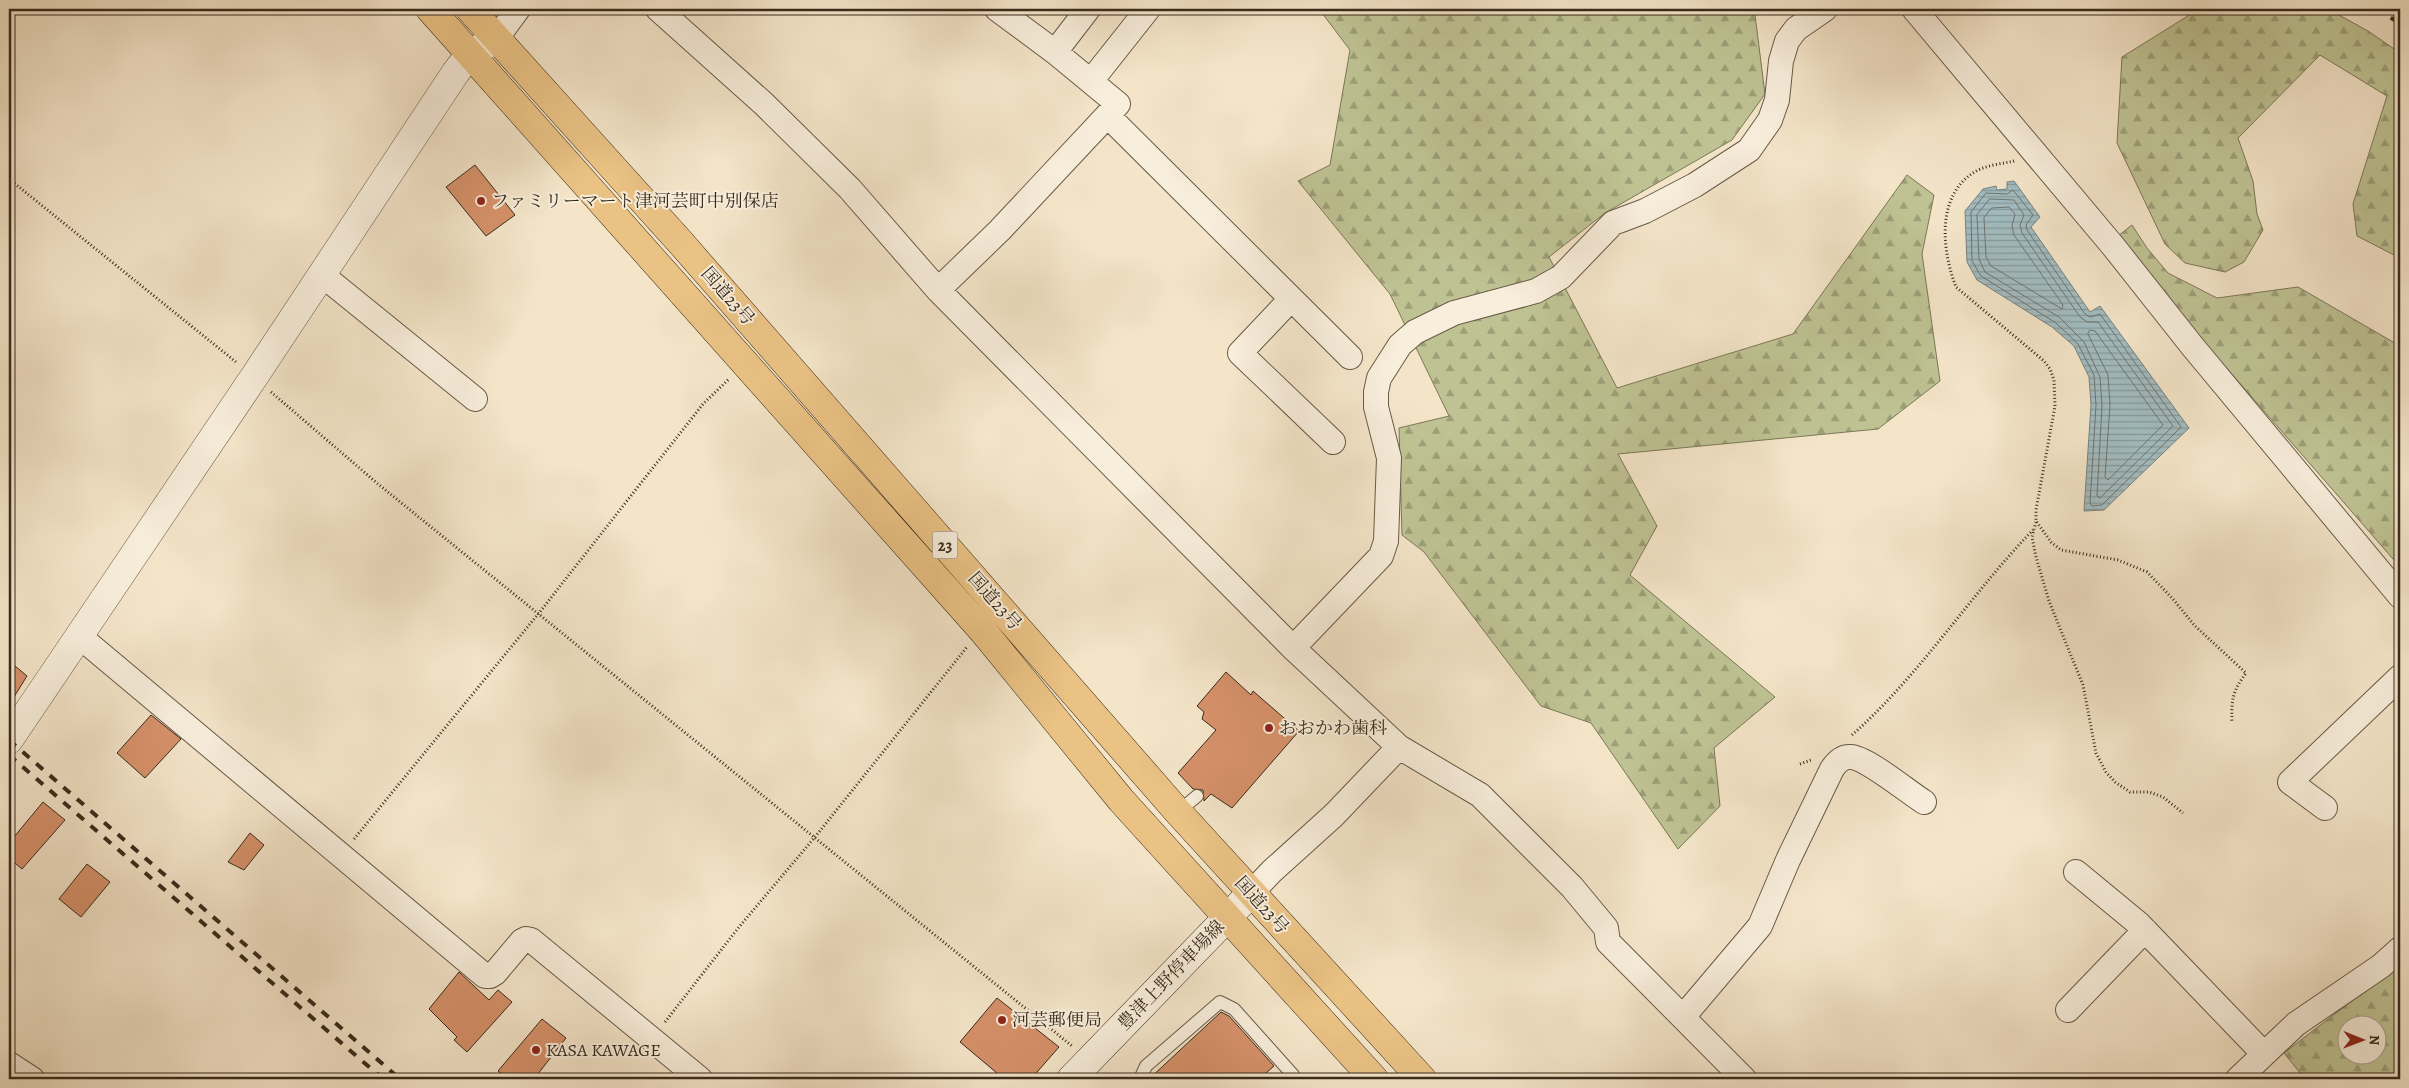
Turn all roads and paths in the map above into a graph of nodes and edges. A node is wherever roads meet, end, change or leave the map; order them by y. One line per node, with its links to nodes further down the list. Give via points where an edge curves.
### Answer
1 (430, 9): 12 (highway, 国道23号 / 23)
2 (470, 9): 10 (highway, 国道23号 / 23)
3 (518, 9): 10 (street)
4 (658, 9): 18 (street, via 764,104 850,189)
5 (997, 9): 11 (street)
6 (1088, 9): 11 (street)
7 (1148, 9): 13 (street)
8 (1825, 9): 31 (street, via 1796,29 1787,41 1781,61 1778,100 1770,120 1749,150 1695,186 1613,223 1561,276 1536,291 1454,313 1400,344 1379,378 1376,392 1376,407 1389,458 1386,541 1381,556)
9 (1914, 9): 15 (street)
10 (496, 39): 12 (street); 45 (highway, 国道23号 / 23, via 1188,804)
11 (1056, 52): 13 (street)
12 (470, 54): 17 (street); 21 (highway, 国道23号 / 23)
13 (1091, 81): 14 (street, via 1118,104)
14 (1108, 116): 18 (street); 19 (street)
15 (2029, 147): 25 (path, via 2015,160 1982,168 1966,179 1951,200 1946,215 1945,237 1956,287 2036,352 2050,369 2055,406); 27 (street)
16 (9, 179): 22 (path)
17 (321, 274): 22 (street); 23 (street)
18 (938, 290): 31 (street)
19 (1291, 299): 20 (street); 24 (street, via 1240,353)
20 (1350, 357)
21 (745, 363): 28 (path, via 703,404); 29 (highway, 国道23号 / 23)
22 (254, 377): 28 (path, via 378,484); 30 (street)
23 (476, 399)
24 (1333, 442)
25 (2036, 521): 26 (path); 33 (path, via 2051,542 2062,550 2118,560 2147,572 2173,598 2194,625 2246,673 2234,690)
26 (2034, 530): 34 (path, via 1894,693); 41 (path, via 2032,537 2049,601 2083,686 2096,753 2106,772 2130,792 2149,792 2163,797)
27 (2400, 596)
28 (539, 613): 42 (path); 43 (path)
29 (981, 629): 42 (path); 46 (highway, 国道23号 / 23, via 1121,800)
30 (79, 636): 35 (street); 43 (street)
31 (1293, 648): 36 (street)
32 (2400, 677): 40 (street, via 2290,782)
33 (2232, 722)
34 (1848, 739)
35 (9, 740)
36 (1399, 747): 45 (street, via 1334,816); 50 (street, via 1480,795 1572,887 1606,928 1608,942)
37 (1814, 759): 38 (path)
38 (1800, 764)
39 (1924, 802): 50 (street, via 1863,761 1850,757 1838,761 1788,860 1760,926)
40 (2325, 808)
41 (2183, 813)
42 (815, 837): 51 (path, via 739,927); 53 (path, via 1076,1050)
43 (341, 856): 51 (street, via 485,976 494,973 522,941 531,940)
44 (2076, 872): 47 (street)
45 (1251, 893): 46 (street, 豊津上野停車場線); 61 (highway, 国道23号 / 23)
46 (1228, 915): 53 (street, 豊津上野停車場線); 60 (highway, 国道23号 / 23)
47 (2145, 930): 49 (street); 52 (street)
48 (2400, 949): 52 (street, via 2373,972 2301,1020)
49 (2068, 1010)
50 (1682, 1018): 62 (street)
51 (652, 1040): 57 (street)
52 (2263, 1053): 63 (street)
53 (1093, 1056): 58 (street, 豊津上野停車場線)
54 (9, 1064): 56 (street)
55 (1294, 1075): 59 (lane, via 1234,1009 1220,1002 1146,1066)
56 (32, 1079)
57 (700, 1079)
58 (1070, 1079)
59 (1140, 1079)
60 (1374, 1079)
61 (1422, 1079)
62 (1744, 1079)
63 (2238, 1079)

